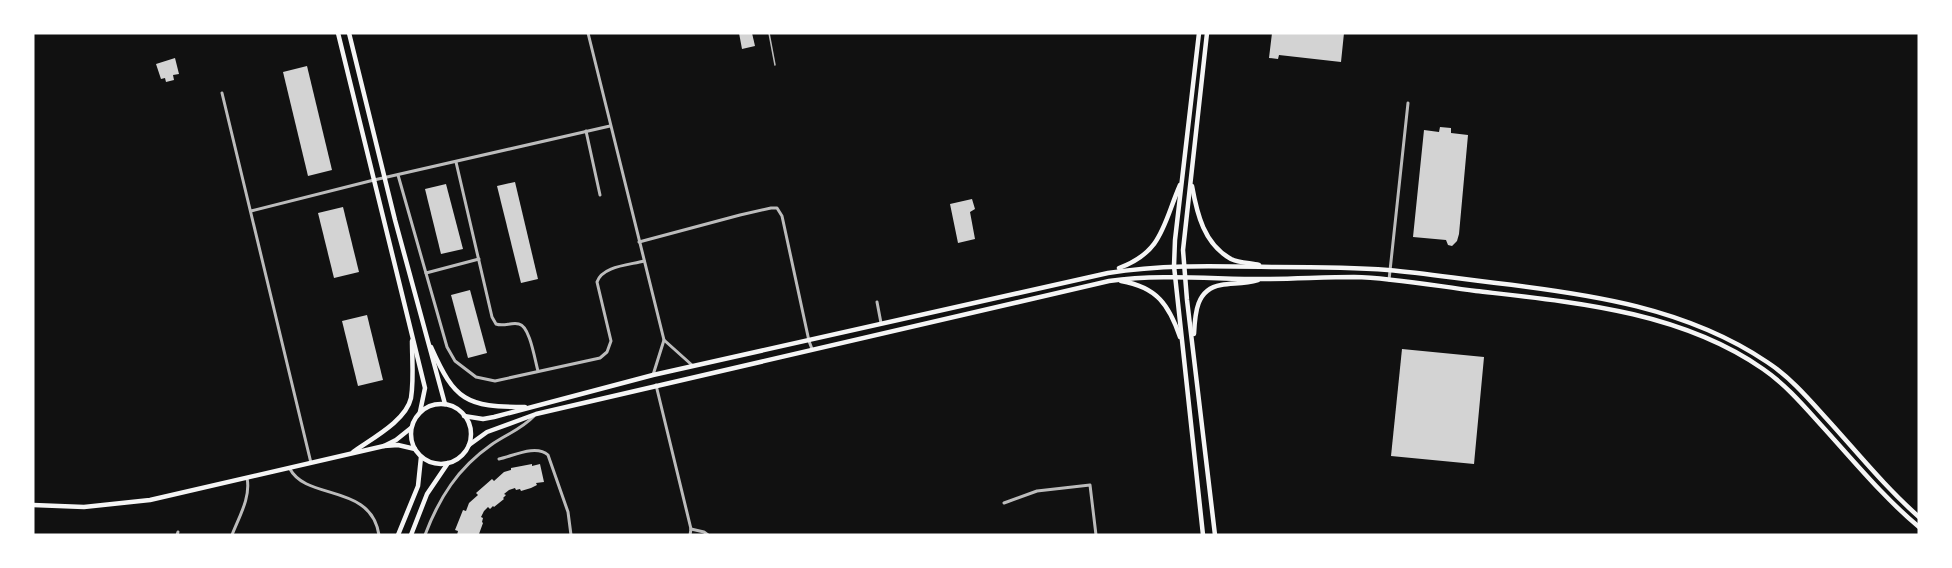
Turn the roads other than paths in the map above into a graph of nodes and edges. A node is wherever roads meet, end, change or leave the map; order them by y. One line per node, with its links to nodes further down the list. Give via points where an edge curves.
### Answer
1 (338, 33): 15 (main road)
2 (349, 33): 14 (main road)
3 (588, 33): 10 (street)
4 (769, 33): 7 (lane)
5 (1199, 33): 16 (main road)
6 (1207, 33): 17 (main road)
7 (775, 65)
8 (222, 93): 19 (street)
9 (1408, 103): 26 (street)
10 (610, 126): 11 (street); 20 (street)
11 (586, 131): 12 (street); 18 (street)
12 (456, 162): 13 (street); 21 (street)
13 (398, 175): 14 (street); 27 (street)
14 (385, 178): 15 (street); 36 (main road)
15 (374, 180): 19 (street); 37 (main road)
16 (1182, 180): 24 (main road); 28 (main road, via 1153,247)
17 (1190, 180): 23 (main road); 25 (main road, via 1201,224 1212,242 1232,259)
18 (600, 195)
19 (250, 212): 59 (street)
20 (639, 242): 22 (street); 39 (street, via 777,208)
21 (479, 259): 27 (street); 44 (street, via 492,317 496,324 518,324 527,330)
22 (644, 261): 38 (street); 44 (street, via 599,275 597,282 610,341 607,352 600,358)
23 (1184, 266): 24 (main road); 25 (main road); 30 (main road)
24 (1174, 267): 28 (main road); 29 (main road)
25 (1264, 267): 26 (main road)
26 (1391, 270): 32 (street); 65 (main road, via 1614,301 1714,333 1746,348 1799,388)
27 (426, 273): 44 (street, via 447,347 455,361 476,377 495,381)
28 (1108, 273): 35 (main road)
29 (1175, 276): 30 (main road); 33 (main road); 41 (main road)
30 (1185, 276): 31 (main road); 40 (main road)
31 (1262, 279): 32 (main road); 40 (main road, via 1218,285 1203,295 1195,312)
32 (1389, 280): 66 (main road, via 1622,312 1712,341 1749,360 1782,385 1882,493)
33 (1109, 281): 41 (main road, via 1139,285 1158,296 1173,318); 42 (main road)
34 (877, 302): 35 (street)
35 (881, 325): 39 (main road)
36 (424, 328): 47 (main road); 48 (main road, via 442,370 471,402)
37 (412, 332): 49 (main road, via 425,387); 56 (main road, via 410,400 404,413)
38 (664, 340): 43 (street); 45 (street)
39 (809, 341): 42 (street); 43 (main road)
40 (1194, 345): 78 (main road)
41 (1184, 347): 77 (main road)
42 (812, 349): 46 (main road)
43 (694, 366): 45 (main road)
44 (538, 371)
45 (653, 375): 48 (main road)
46 (656, 385): 50 (main road); 67 (street)
47 (445, 404): 49 (main road, via 431,405); 51 (main road)
48 (533, 407): 51 (main road, via 483,419)
49 (420, 412): 52 (main road)
50 (536, 414): 53 (main road, via 487,432); 72 (street, via 457,474)
51 (464, 416): 53 (main road, via 471,432)
52 (411, 428): 54 (main road); 55 (main road)
53 (469, 445): 60 (main road, via 459,458)
54 (384, 446): 55 (main road); 56 (main road)
55 (415, 449): 57 (main road)
56 (352, 454): 59 (main road)
57 (421, 457): 60 (main road, via 434,463); 70 (main road, via 418,486)
58 (499, 459): 73 (street, via 536,450 548,455 568,512)
59 (311, 463): 61 (main road)
60 (448, 463): 71 (main road, via 427,494)
61 (290, 469): 62 (main road); 69 (street, via 296,478 363,506 374,519)
62 (247, 478): 64 (main road, via 129,504); 68 (street, via 248,494)
63 (1004, 503): 76 (street, via 1037,491 1090,485)
64 (33, 505)
65 (1919, 517)
66 (1919, 527)
67 (692, 529): 74 (street); 75 (street)
68 (232, 535)
69 (379, 535)
70 (398, 535)
71 (411, 535)
72 (425, 535)
73 (571, 535)
74 (690, 535)
75 (708, 535)
76 (1096, 535)
77 (1203, 535)
78 (1215, 535)

